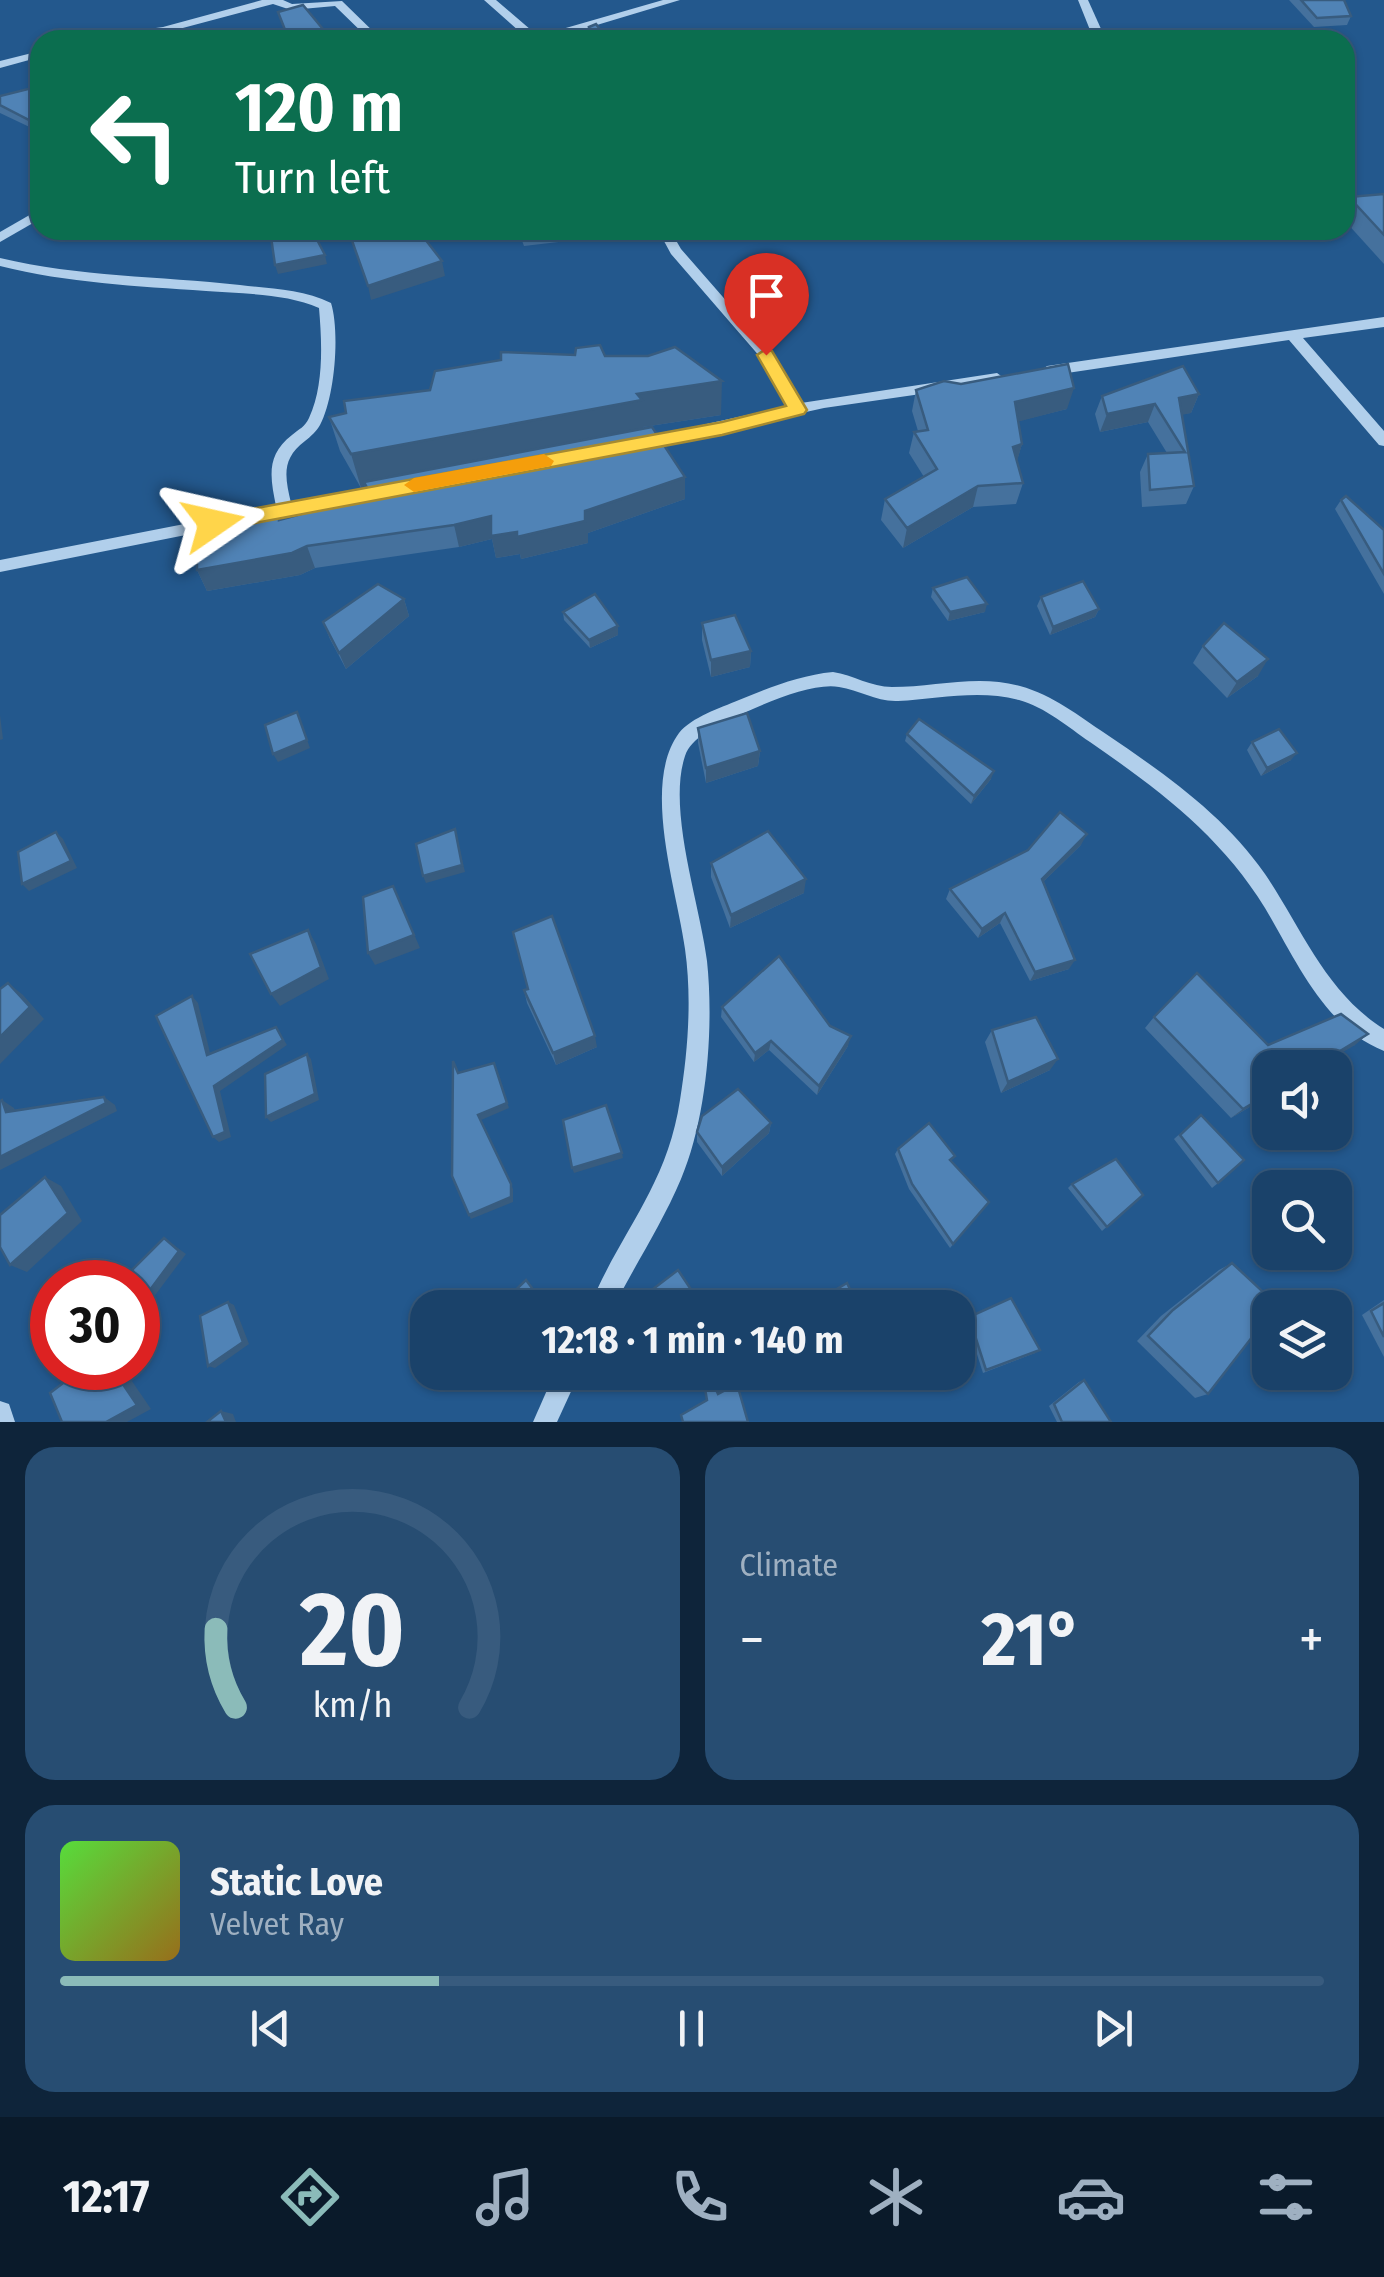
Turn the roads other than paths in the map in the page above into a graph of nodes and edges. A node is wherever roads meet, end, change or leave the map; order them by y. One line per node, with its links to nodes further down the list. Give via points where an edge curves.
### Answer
1 (273, 0): 5 (street); 6 (street, via 291,7 338,2)
2 (489, 0): 7 (street)
3 (1083, 0): 9 (street)
4 (667, 1): 8 (street)
5 (164, 30)
6 (366, 30)
7 (524, 30)
8 (570, 30)
9 (1096, 30)
10 (30, 57): 11 (street)
11 (0, 66)
12 (30, 219): 13 (street)
13 (0, 238)
14 (670, 240): 20 (street, via 766,355)
15 (0, 262): 24 (street, via 83,279 226,287 326,306 319,410 313,427 280,452 276,468)
16 (1384, 322): 17 (street)
17 (1292, 335): 18 (street); 21 (street)
18 (1038, 372)
19 (1019, 375): 20 (street)
20 (798, 410): 22 (street)
21 (1384, 442)
22 (626, 446)
23 (398, 488): 24 (street)
24 (284, 509): 25 (street)
25 (0, 566)
26 (1384, 1042): 27 (street, via 1333,1002 1242,858 1184,799 1050,706 1016,689 890,694 824,679 713,718 685,738 671,764 679,866 698,971 692,1092 673,1172)
27 (610, 1290)
28 (560, 1390): 31 (street)
29 (0, 1412): 30 (street)
30 (3, 1422)
31 (545, 1422)

